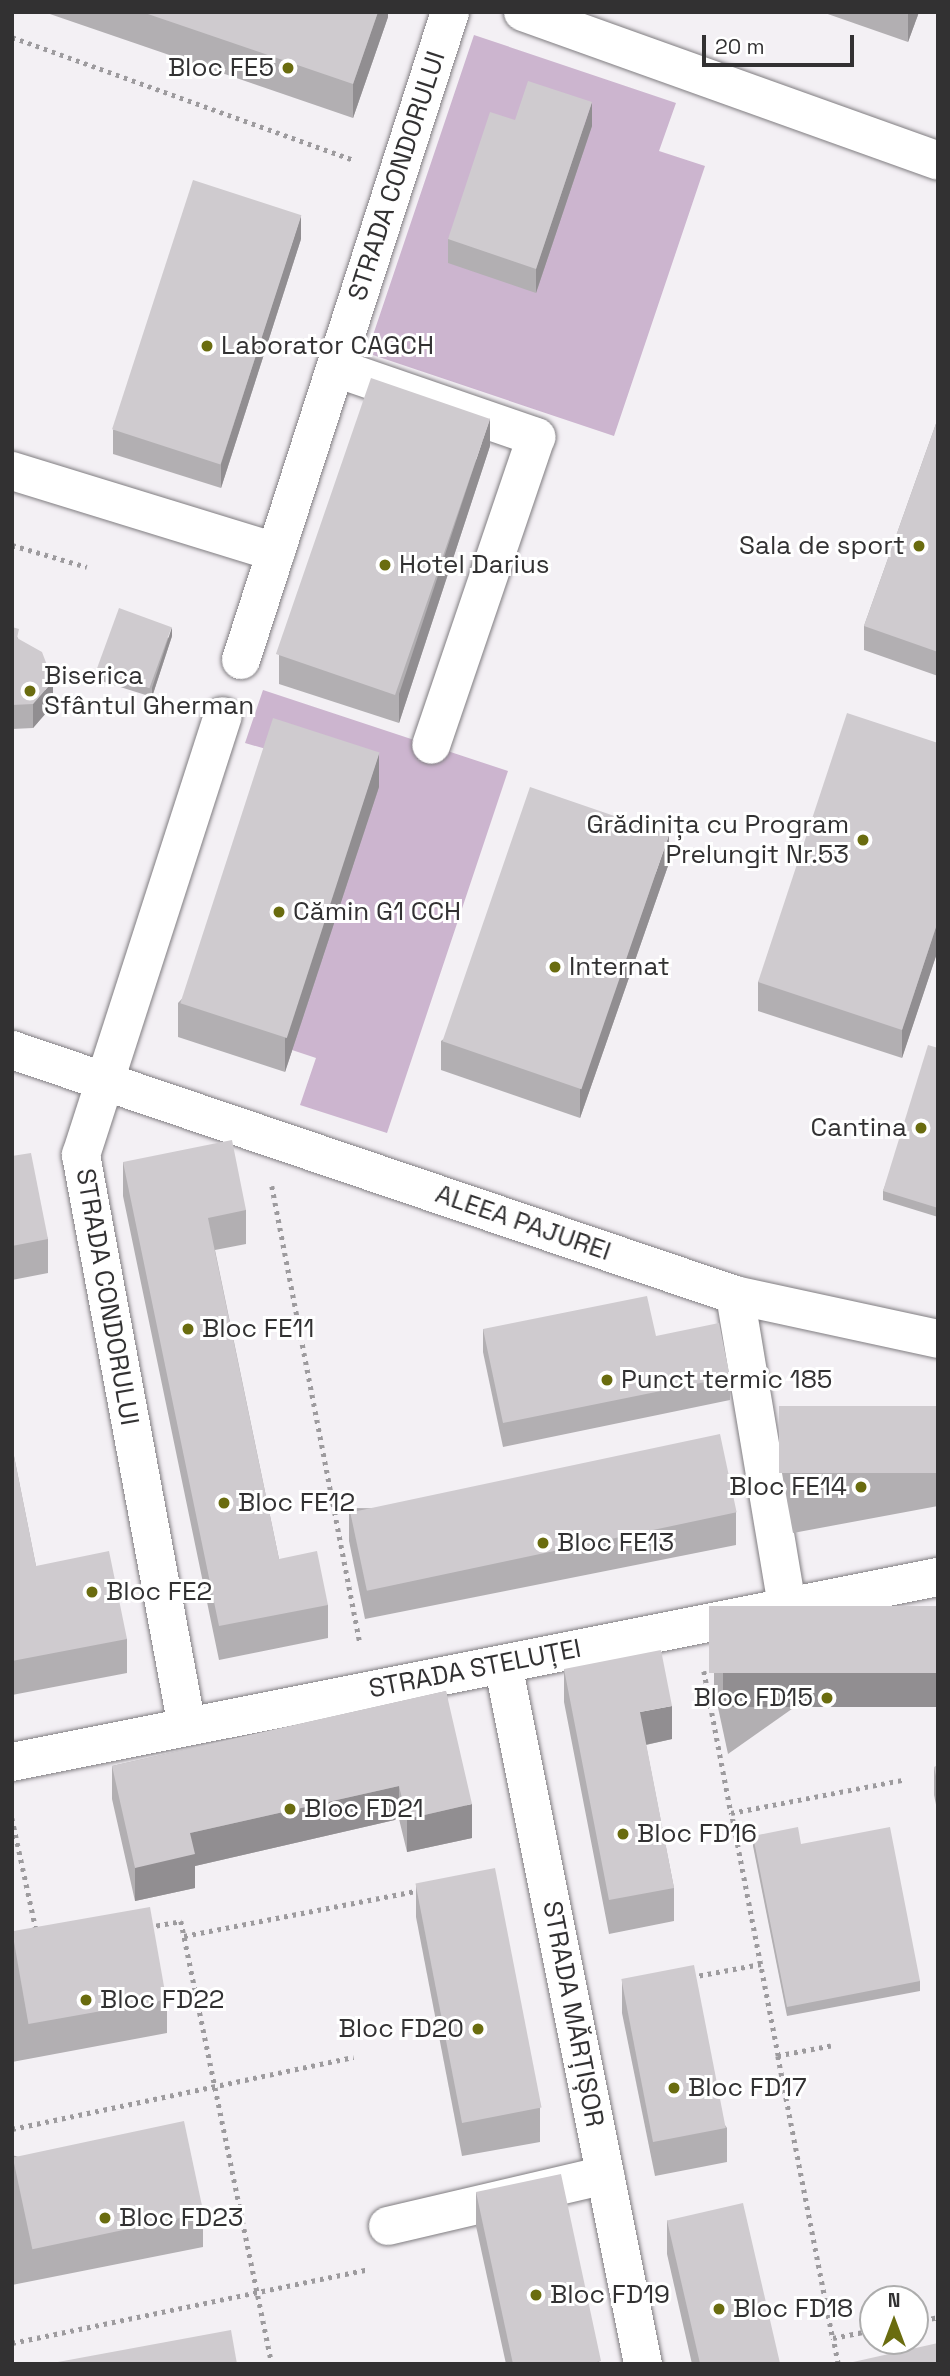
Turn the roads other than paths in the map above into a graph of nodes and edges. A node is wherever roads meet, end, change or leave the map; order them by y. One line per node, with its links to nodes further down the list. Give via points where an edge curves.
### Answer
1 (450, 12): 4 (street, STRADA CONDORULUI)
2 (523, 12): 3 (street)
3 (938, 160)
4 (336, 368): 6 (street, STRADA CONDORULUI); 9 (street, via 536,437)
5 (12, 471): 6 (street)
6 (276, 552): 7 (street, STRADA CONDORULUI)
7 (241, 660)
8 (223, 716): 11 (street, STRADA CONDORULUI)
9 (431, 745)
10 (12, 1050): 11 (street, ALEEA PAJUREI)
11 (105, 1082): 12 (street, ALEEA PAJUREI); 17 (street, STRADA CONDORULUI, via 81,1155)
12 (735, 1295): 13 (street, ALEEA PAJUREI); 15 (street)
13 (938, 1339)
14 (938, 1577): 15 (street, STRADA STELUȚEI)
15 (787, 1607): 16 (street, STRADA STELUȚEI)
16 (503, 1664): 17 (street, STRADA STELUȚEI); 19 (street, STRADA MĂRȚIȘOR)
17 (187, 1727): 18 (street, STRADA STELUȚEI)
18 (12, 1762)
19 (605, 2175): 20 (street); 21 (street, STRADA MĂRȚIȘOR)
20 (388, 2226)
21 (643, 2364)

